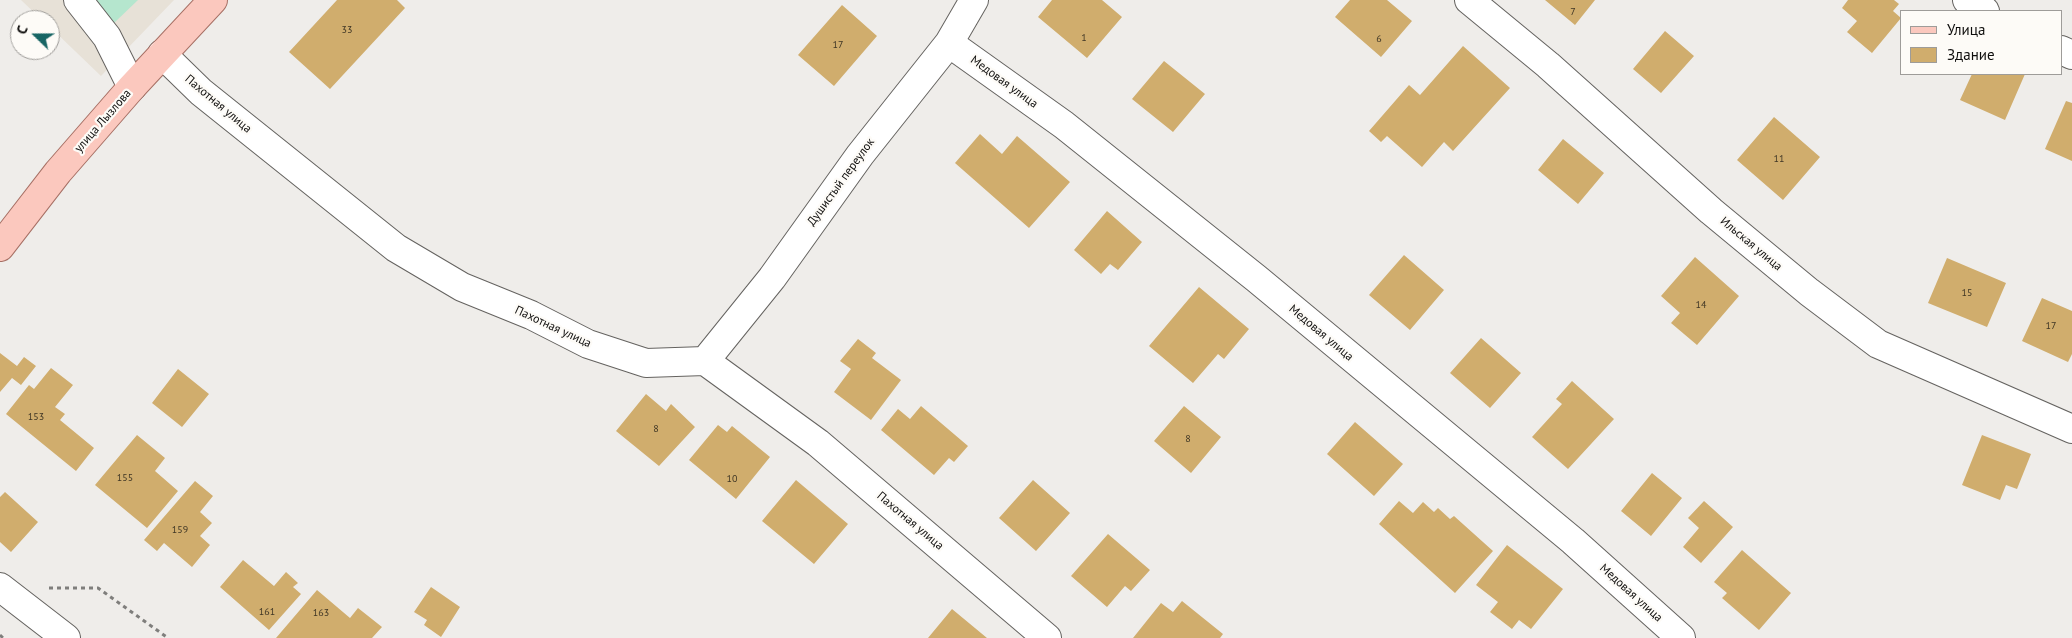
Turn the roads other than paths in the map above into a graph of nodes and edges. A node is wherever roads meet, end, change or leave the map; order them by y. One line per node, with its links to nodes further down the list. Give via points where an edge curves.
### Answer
1 (78, 0): 9 (street, via 107,36)
2 (213, 0): 8 (main road, улица Лызлова)
3 (974, 0): 7 (street, Душистый переулок)
4 (1469, 0): 12 (street, Ильская улица, via 1548,65 1711,211 1878,344)
5 (1967, 0): 6 (street)
6 (1983, 10)
7 (950, 43): 11 (street, Душистый переулок, via 860,155 772,278); 16 (street, Медовая улица, via 1064,125 1257,279 1573,541)
8 (162, 54): 9 (main road, улица Лызлова); 11 (street, Пахотная улица, via 201,92 396,248 462,287 531,315 588,344 646,363)
9 (132, 87): 10 (main road, улица Лызлова, via 58,172)
10 (0, 248)
11 (704, 361): 15 (street, Пахотная улица, via 818,443)
12 (2072, 428)
13 (0, 587): 14 (street)
14 (66, 638)
15 (1047, 638)
16 (1681, 638)

